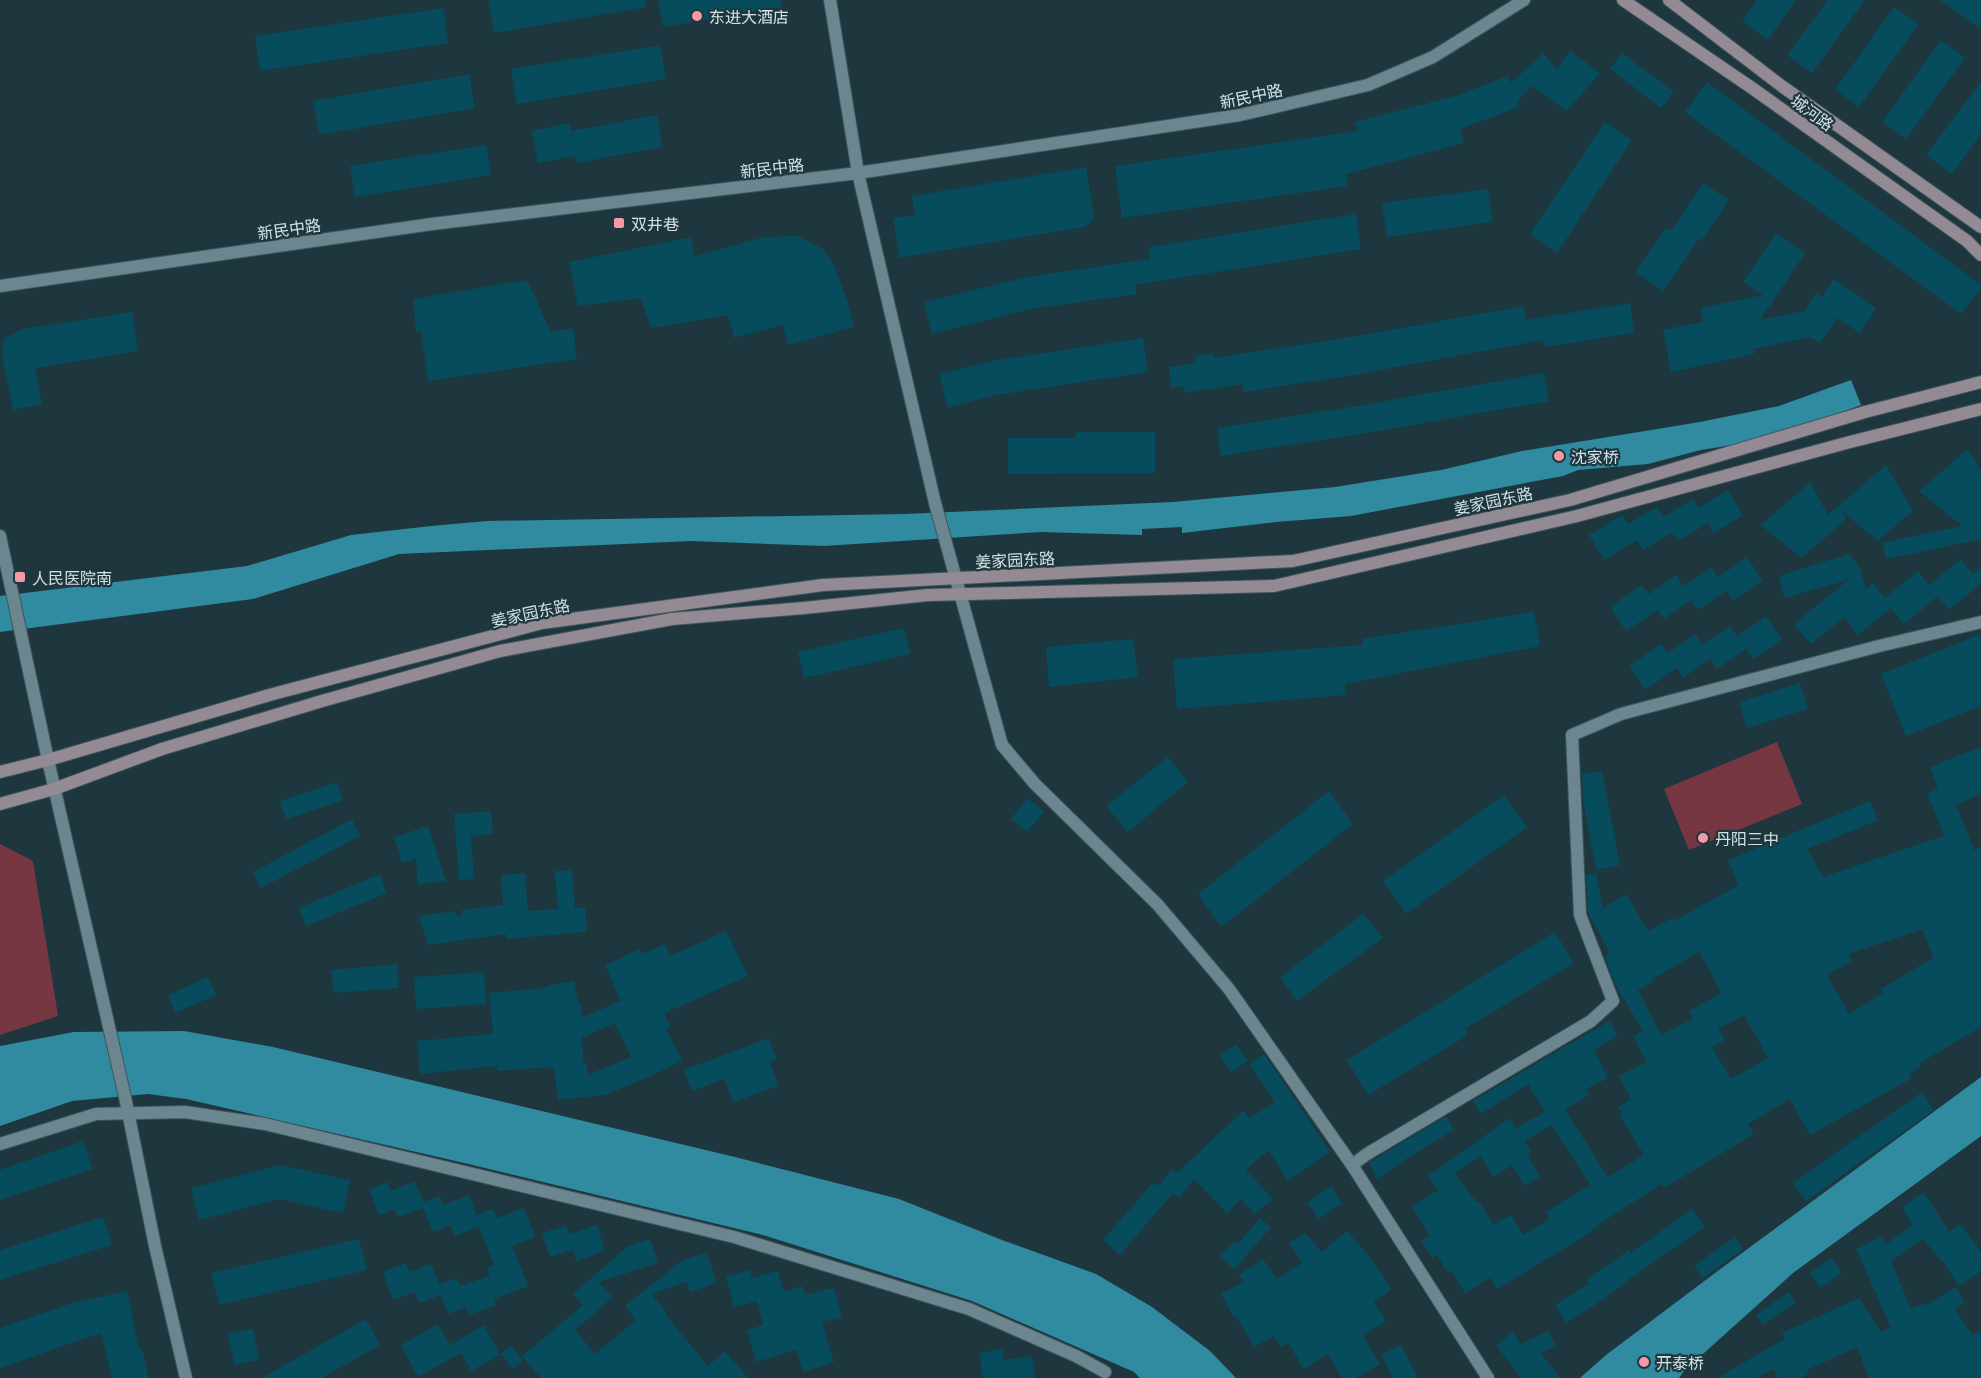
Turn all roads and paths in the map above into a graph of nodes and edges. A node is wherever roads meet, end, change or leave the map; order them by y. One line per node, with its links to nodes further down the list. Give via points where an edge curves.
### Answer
1 (830, 0): 5 (street)
2 (1524, 0): 5 (street, 新民中路, via 1433,57 1368,85 1240,115)
3 (1623, 0): 7 (main road, 城河路, via 1752,88)
4 (1669, 0): 6 (main road, 城河路, via 1783,87)
5 (858, 173): 8 (street, 新民中路, via 432,224); 12 (street)
6 (1981, 227)
7 (1981, 255)
8 (0, 286)
9 (1981, 382): 12 (main road, 姜家园东路, via 1865,412 1570,500 1293,561)
10 (1981, 409): 13 (main road, 姜家园东路, via 1577,516 1274,586)
11 (0, 536): 15 (street)
12 (955, 578): 13 (street); 15 (main road, 姜家园东路, via 824,585 542,623 273,694)
13 (959, 593): 17 (main road, 姜家园东路, via 672,620 500,651 162,749); 21 (street, via 1002,745 1035,784 1158,905 1229,988)
14 (1981, 622): 21 (street, via 1621,714 1572,735 1580,915 1613,1001 1591,1021)
15 (48, 760): 16 (main road, 姜家园东路); 17 (street)
16 (0, 772)
17 (54, 789): 18 (main road, 姜家园东路); 19 (street)
18 (0, 804)
19 (129, 1114): 20 (street, via 96,1114); 22 (street, via 184,1112 265,1124 734,1237 969,1309); 23 (street)
20 (0, 1144)
21 (1352, 1165): 24 (street)
22 (1106, 1372)
23 (186, 1378)
24 (1488, 1378)

